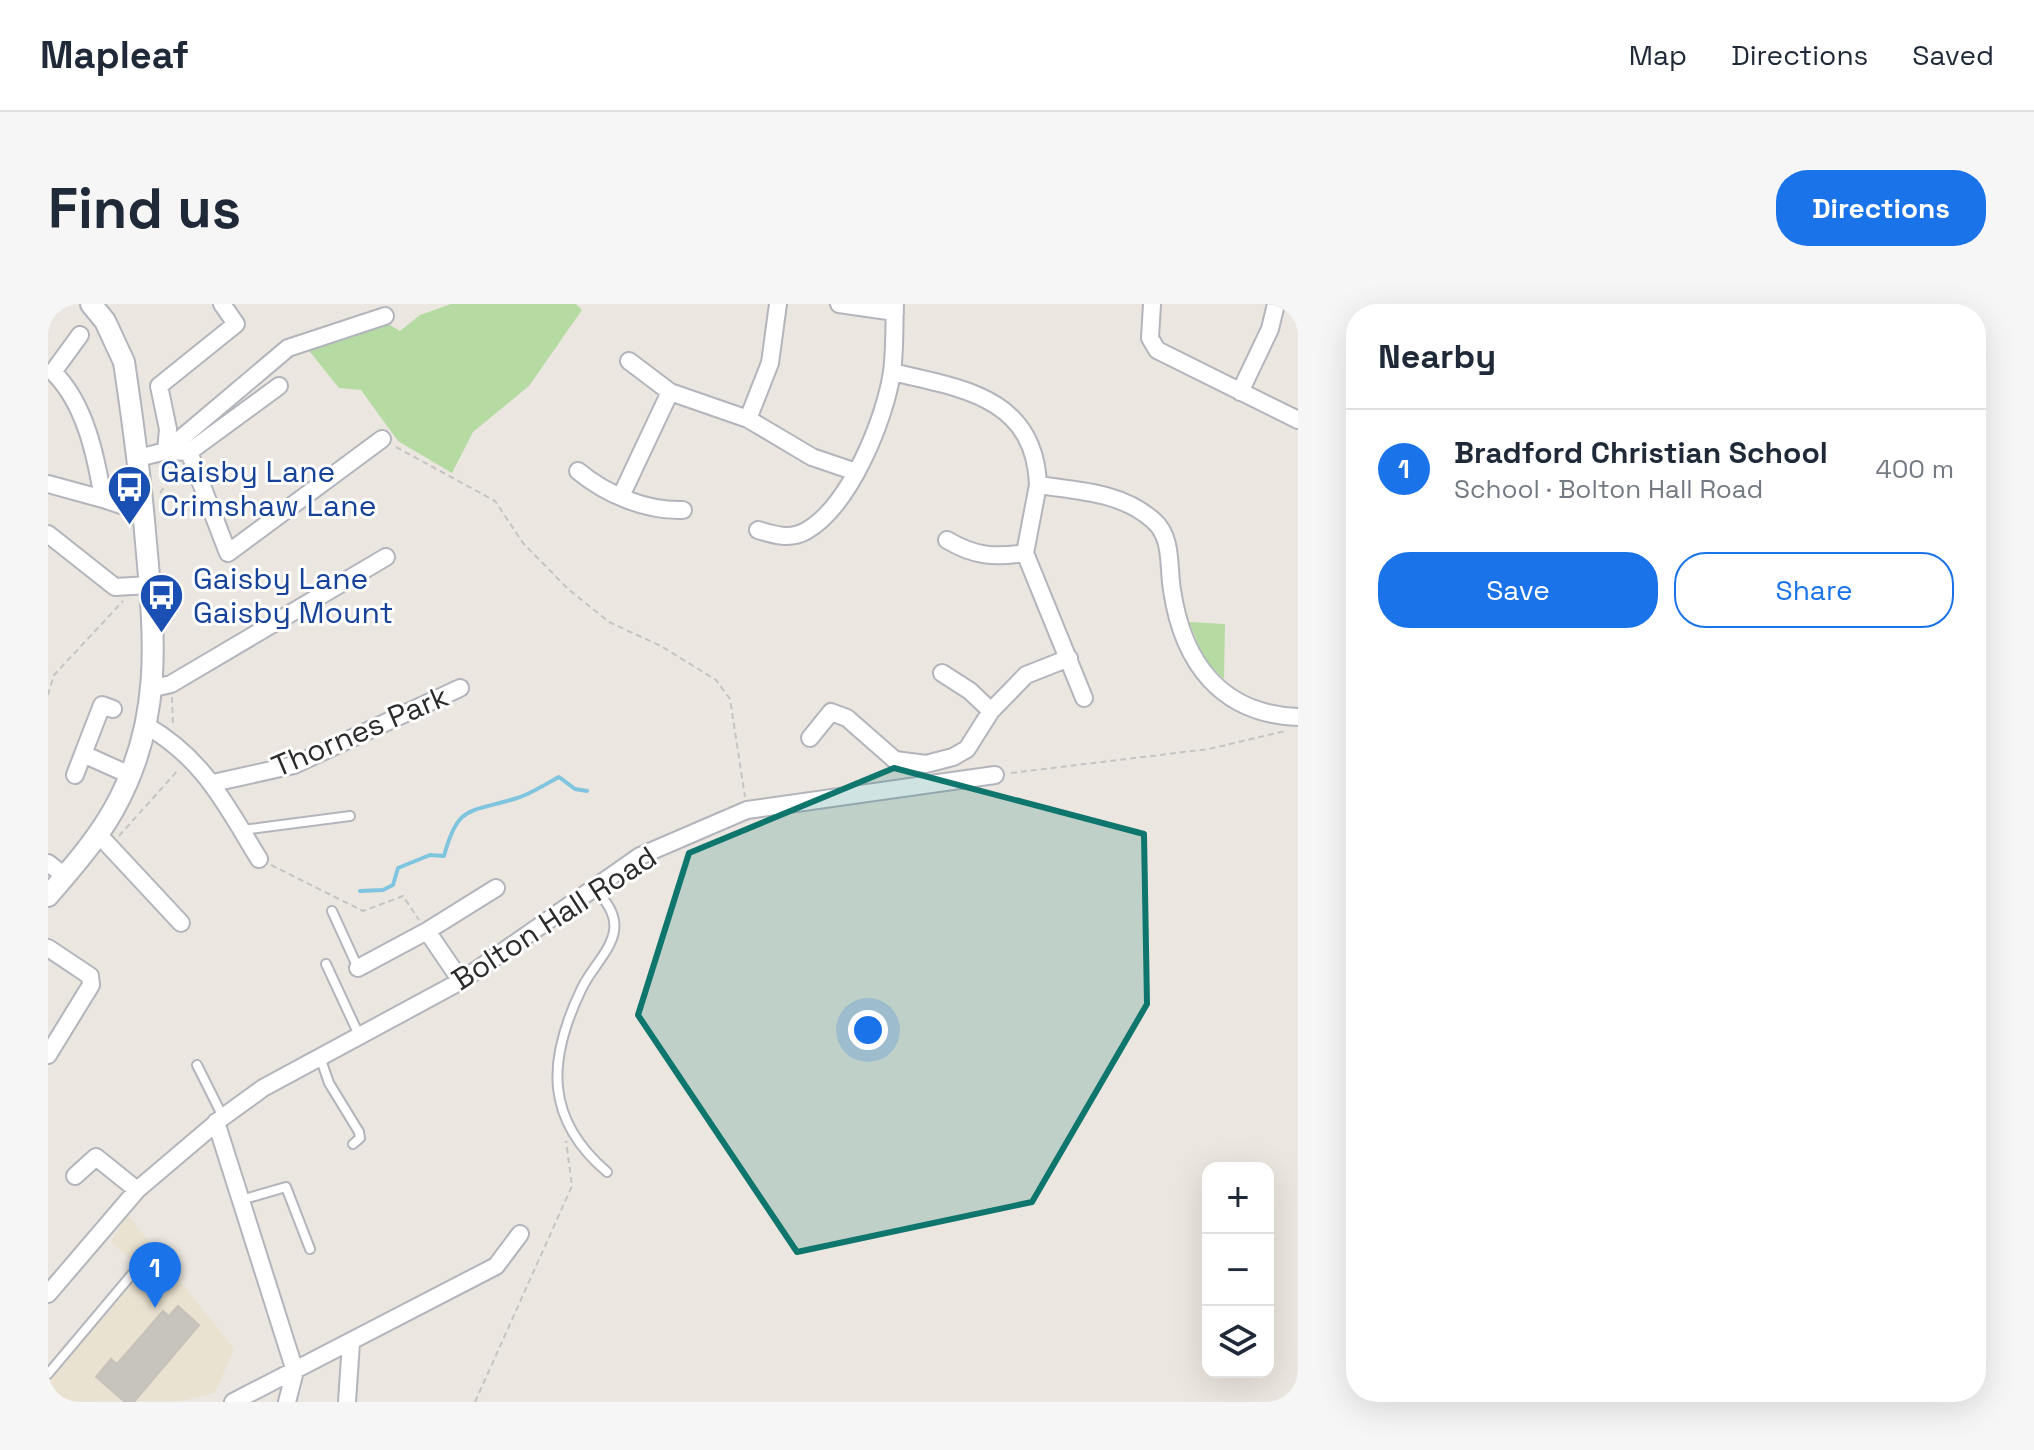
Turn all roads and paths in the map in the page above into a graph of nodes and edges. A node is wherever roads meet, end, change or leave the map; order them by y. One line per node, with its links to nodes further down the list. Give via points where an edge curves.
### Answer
1 (91, 304): 21 (street, via 124,362)
2 (222, 304): 19 (street, via 236,324 159,386 168,429)
3 (778, 304): 16 (street, via 770,363)
4 (839, 304): 7 (street)
5 (1152, 304): 15 (street, via 1150,338 1157,350)
6 (1276, 304): 15 (street)
7 (895, 308): 12 (street)
8 (381, 314): 19 (street, via 288,348)
9 (80, 335): 11 (street)
10 (629, 361): 14 (street)
11 (50, 371): 27 (street, via 69,388 97,463)
12 (892, 372): 23 (street, via 881,418); 25 (street, via 969,390 997,403 1031,446)
13 (279, 386): 20 (street)
14 (670, 392): 16 (street); 26 (street)
15 (1240, 392): 17 (street)
16 (748, 419): 23 (street, via 812,457)
17 (1298, 420)
18 (382, 439): 20 (street, via 228,553); 55 (path, via 495,501 523,543 568,589 609,622 716,680 730,699)
19 (166, 451): 20 (street); 21 (street)
20 (189, 452): 28 (path, via 153,502)
21 (138, 458): 28 (street)
22 (578, 471): 26 (street)
23 (856, 472): 30 (street, via 829,510 805,531 782,537)
24 (48, 484): 27 (street)
25 (1038, 485): 33 (street); 44 (street, via 1127,501 1157,523 1170,550 1182,634 1197,664 1239,705 1271,716)
26 (621, 496): 29 (street, via 662,511)
27 (103, 499): 28 (street)
28 (143, 504): 35 (street)
29 (683, 510)
30 (758, 530)
31 (48, 534): 35 (street, via 115,587)
32 (947, 540): 33 (street, via 969,553 994,558)
33 (1025, 553): 36 (street)
34 (386, 557): 38 (street)
35 (143, 586): 38 (street); 40 (path, via 54,675)
36 (1069, 658): 41 (street); 43 (street, via 1026,675)
37 (942, 673): 43 (street)
38 (162, 686): 45 (street); 48 (path)
39 (460, 688): 54 (street, Thornes Park, via 294,765)
40 (48, 695)
41 (1084, 698)
42 (113, 709): 49 (street, via 102,705)
43 (991, 711): 47 (street, via 967,749 926,764 895,760 847,718 831,712)
44 (1298, 717)
45 (147, 726): 48 (street); 52 (street)
46 (1298, 728): 53 (path, via 1209,749)
47 (810, 738)
48 (174, 742): 50 (street)
49 (83, 754): 51 (street); 52 (street)
50 (191, 756): 54 (street); 58 (path)
51 (75, 775)
52 (130, 775): 58 (street)
53 (995, 775): 55 (street, Bolton Hall Road)
54 (213, 783): 57 (street)
55 (747, 810): 62 (street, Bolton Hall Road, via 640,856)
56 (350, 816): 57 (lane)
57 (242, 831): 59 (street)
58 (104, 841): 61 (street); 66 (street)
59 (259, 859): 67 (path, via 363,911 403,896)
60 (48, 863): 61 (street)
61 (65, 876): 64 (street)
62 (594, 887): 71 (street, Bolton Hall Road); 77 (lane, via 613,913 614,932 566,1029 555,1090)
63 (496, 888): 67 (street)
64 (48, 896)
65 (332, 911): 70 (lane)
66 (181, 923)
67 (427, 931): 70 (street); 71 (street)
68 (48, 948): 73 (street, via 90,976 91,985)
69 (326, 964): 72 (lane)
70 (358, 968)
71 (461, 981): 72 (street, Bolton Hall Road)
72 (359, 1035): 74 (street, Bolton Hall Road)
73 (48, 1055)
74 (320, 1056): 76 (street, Bolton Hall Road); 78 (lane, via 329,1083 359,1132)
75 (197, 1065): 76 (lane)
76 (220, 1120): 81 (street, Bolton Hall Road); 82 (street)
77 (568, 1128): 79 (lane, via 581,1150); 93 (path, via 565,1148 572,1186)
78 (353, 1144)
79 (607, 1172)
80 (75, 1176): 81 (street, via 96,1157)
81 (137, 1190): 86 (street, Bolton Hall Road)
82 (241, 1200): 84 (lane, via 286,1187); 88 (street)
83 (520, 1234): 87 (street, via 496,1266)
84 (310, 1249)
85 (133, 1273): 89 (lane)
86 (48, 1294)
87 (351, 1343): 88 (street); 92 (street)
88 (295, 1371): 90 (street); 91 (street)
89 (48, 1374)
90 (235, 1402)
91 (287, 1402)
92 (347, 1402)
93 (475, 1402)

